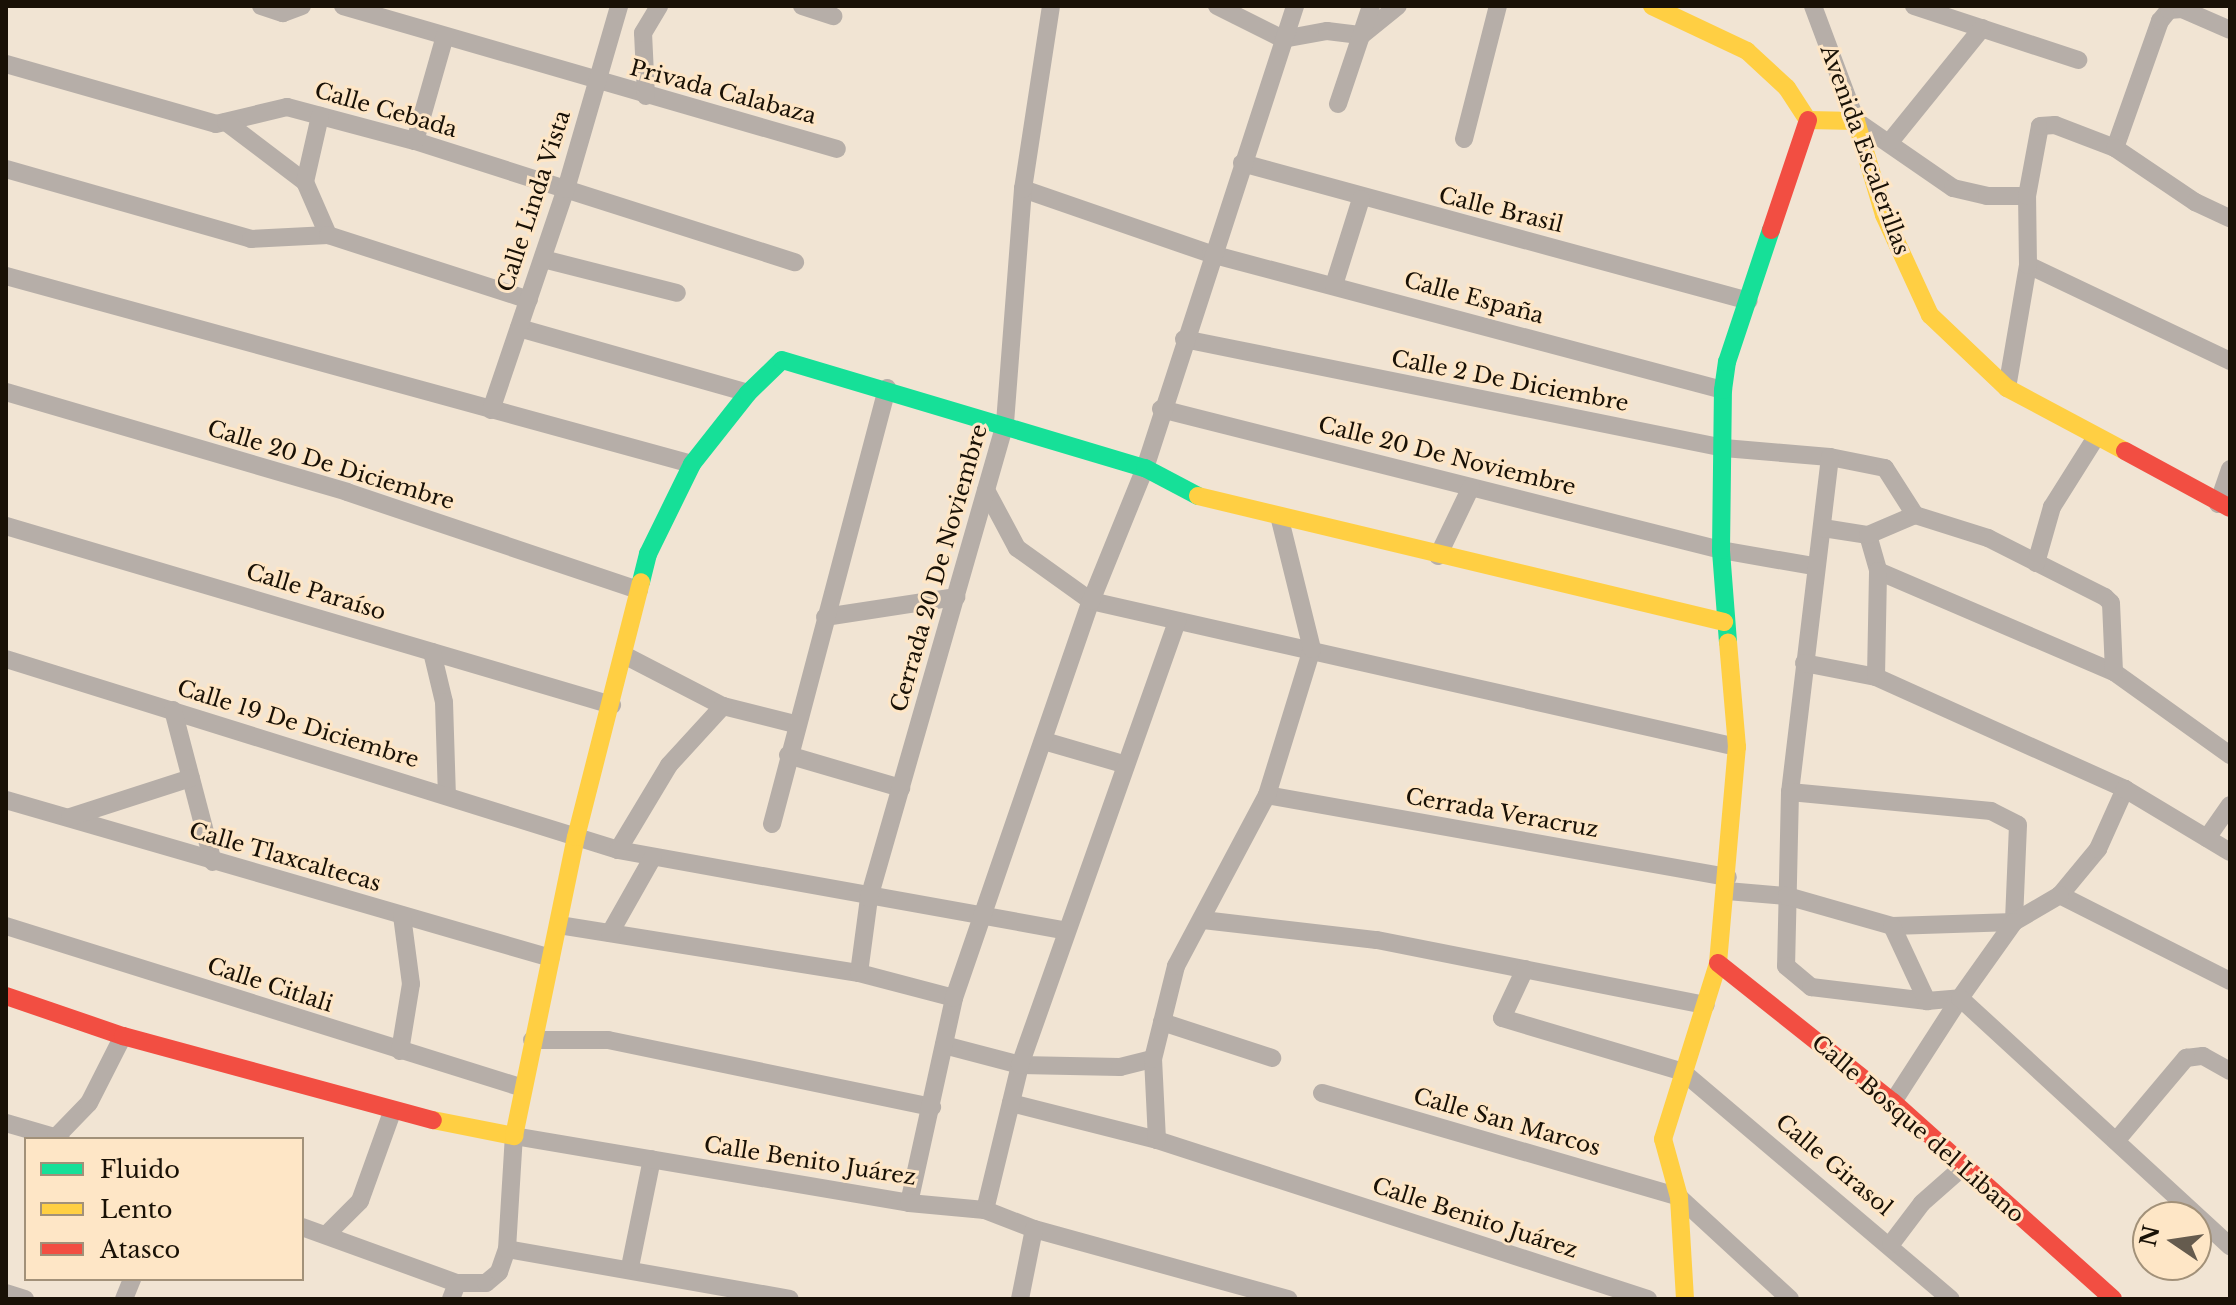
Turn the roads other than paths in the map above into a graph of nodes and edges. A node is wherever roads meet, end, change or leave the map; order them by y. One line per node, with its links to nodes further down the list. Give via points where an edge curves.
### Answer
1 (261, 6): 2 (street, via 283,13)
2 (302, 6)
3 (343, 6): 20 (street, Privada Calabaza)
4 (619, 6): 24 (street, Calle Linda Vista)
5 (659, 6): 25 (street, via 643,33)
6 (802, 6): 16 (street)
7 (1051, 6): 40 (street, Cerrada 20 De Noviembre)
8 (1217, 6): 21 (street)
9 (1295, 6): 21 (street)
10 (1371, 6): 19 (street)
11 (1398, 6): 19 (street)
12 (1498, 6): 31 (street)
13 (1652, 6): 28 (street, Avenida Escalerillas, via 1747,51 1787,88)
14 (1813, 6): 29 (street, Avenida Escalerillas)
15 (1914, 6): 17 (street)
16 (833, 16)
17 (1982, 28): 22 (street); 33 (street)
18 (2230, 30): 34 (street, via 2182,9 2169,10 2160,21)
19 (1362, 35): 21 (street, via 1327,31); 26 (street)
20 (445, 36): 24 (street, Privada Calabaza); 32 (street)
21 (1283, 39): 36 (street)
22 (2078, 60)
23 (6, 64): 30 (street, Calle Cebada, via 216,124)
24 (597, 82): 25 (street, Privada Calabaza); 39 (street, Calle Linda Vista)
25 (646, 96): 35 (street, Privada Calabaza)
26 (1338, 104)
27 (320, 116): 30 (street, Calle Cebada, via 287,107); 32 (street, Calle Cebada); 38 (street)
28 (1808, 120): 29 (street); 53 (street)
29 (1856, 121): 33 (street); 58 (street, Avenida Escalerillas, via 1884,215 1930,315)
30 (226, 122): 38 (street)
31 (1464, 139)
32 (415, 141): 39 (street, Calle Cebada)
33 (1889, 143): 41 (street, via 1953,188 1987,196)
34 (2115, 148): 41 (street, via 2055,125 2040,126); 43 (street, via 2195,202)
35 (837, 149)
36 (1242, 163): 42 (street, Calle Brasil); 45 (street)
37 (6, 169): 44 (street, via 251,239)
38 (305, 182): 44 (street)
39 (566, 189): 46 (street, Calle Linda Vista); 47 (street, Calle Cebada)
40 (1023, 189): 45 (street, Calle España); 64 (street, Cerrada 20 De Noviembre)
41 (2027, 196): 48 (street)
42 (1361, 199): 50 (street); 53 (street, Calle Brasil)
43 (2230, 218)
44 (328, 235): 52 (street)
45 (1211, 254): 50 (street, Calle España); 55 (street)
46 (543, 259): 51 (street); 52 (street, Calle Linda Vista)
47 (795, 262)
48 (2028, 265): 56 (street); 58 (street)
49 (6, 276): 63 (street)
50 (1334, 285): 59 (street, Calle España)
51 (677, 293)
52 (529, 300): 54 (street, Calle Linda Vista)
53 (1749, 301): 59 (street, via 1727,362)
54 (519, 328): 61 (street); 63 (street, Calle Linda Vista)
55 (1184, 339): 62 (street); 66 (street, Calle 2 De Diciembre)
56 (2230, 361)
57 (887, 388): 61 (street, via 782,360); 64 (street); 87 (street)
58 (2007, 388): 65 (street, Avenida Escalerillas)
59 (1723, 390): 66 (street)
60 (6, 392): 84 (street, Calle 20 De Diciembre, via 347,492)
61 (748, 393): 68 (street)
62 (1161, 409): 69 (street); 71 (street, Calle 20 De Noviembre)
63 (491, 410): 68 (street)
64 (1005, 423): 69 (street); 72 (street, Cerrada 20 De Noviembre)
65 (2096, 437): 73 (street, Avenida Escalerillas); 81 (street, via 2052,507)
66 (1724, 448): 67 (street, Calle 2 De Diciembre); 79 (street)
67 (1830, 457): 74 (street, Calle 2 De Diciembre, via 1885,468); 77 (street)
68 (692, 464): 84 (street, via 648,554)
69 (1145, 468): 75 (street, via 1196,495); 86 (street)
70 (2230, 469): 73 (street)
71 (1471, 487): 79 (street, Calle 20 De Noviembre); 80 (street)
72 (986, 490): 85 (street, Cerrada 20 De Noviembre); 86 (street, via 1017,548)
73 (2224, 506)
74 (1915, 515): 78 (street); 81 (street, via 1988,538)
75 (1279, 516): 80 (street); 90 (street)
76 (6, 526): 91 (street, Calle Paraíso)
77 (1823, 528): 78 (street); 82 (street)
78 (1868, 535): 83 (street)
79 (1721, 550): 82 (street, Calle 20 De Noviembre); 89 (street)
80 (1438, 556): 89 (street)
81 (2036, 563): 95 (street, via 2111,603)
82 (1813, 566): 94 (street)
83 (1878, 571): 95 (street); 96 (street)
84 (639, 590): 92 (street)
85 (956, 597): 87 (street); 107 (street, Cerrada 20 De Noviembre)
86 (1091, 601): 88 (street); 101 (street)
87 (825, 617): 100 (street)
88 (1177, 621): 90 (street); 105 (street)
89 (1724, 622): 102 (street)
90 (1312, 649): 102 (street); 110 (street)
91 (432, 652): 97 (street, Calle Paraíso); 111 (street, via 444,702)
92 (624, 655): 97 (street); 98 (street)
93 (6, 659): 99 (street, Calle 19 De Diciembre)
94 (1804, 663): 96 (street); 109 (street)
95 (2114, 672): 104 (street)
96 (1876, 677): 108 (street)
97 (612, 705): 116 (street)
98 (723, 706): 100 (street); 118 (street, via 669,765)
99 (173, 710): 106 (street); 111 (street, Calle 19 De Diciembre)
100 (795, 724): 103 (street)
101 (1044, 741): 105 (street); 127 (street)
102 (1737, 747): 122 (street)
103 (788, 755): 107 (street); 115 (street)
104 (2230, 755)
105 (1123, 764): 133 (street)
106 (191, 778): 114 (street); 121 (street)
107 (901, 788): 125 (street, Cerrada 20 De Noviembre)
108 (2125, 789): 117 (street); 123 (street, via 2098,849)
109 (1790, 792): 124 (street); 129 (street, via 1991,811 2018,825)
110 (1267, 795): 122 (street, Cerrada Veracruz); 128 (street)
111 (447, 796): 116 (street, Calle 19 De Diciembre)
112 (6, 800): 114 (street, Calle Tlaxcaltecas)
113 (2230, 805): 117 (street)
114 (70, 817): 121 (street, Calle Tlaxcaltecas)
115 (772, 824)
116 (576, 837): 118 (street, Calle 19 De Diciembre); 130 (street)
117 (2207, 838): 119 (street)
118 (618, 850): 120 (street, Calle 19 De Diciembre)
119 (2230, 852)
120 (653, 857): 125 (street, Calle 19 De Diciembre); 134 (street)
121 (213, 862): 126 (street, Calle Tlaxcaltecas)
122 (1728, 884): 124 (street, Cerrada Veracruz); 136 (street)
123 (2060, 895): 129 (street); 139 (street)
124 (1787, 896): 132 (street, Cerrada Veracruz); 143 (street, via 1786,966 1811,987)
125 (869, 898): 127 (street, Calle 19 De Diciembre); 138 (street, Cerrada 20 De Noviembre)
126 (402, 916): 135 (street, Calle Tlaxcaltecas); 149 (street, via 411,984)
127 (981, 919): 133 (street, Calle 19 De Diciembre); 141 (street)
128 (1203, 920): 137 (street, via 1377,940); 145 (street, via 1176,966)
129 (2014, 922): 132 (street, Cerrada Veracruz); 142 (street)
130 (559, 925): 134 (street); 135 (street)
131 (6, 926): 149 (street, Calle Citlali)
132 (1892, 926): 143 (street)
133 (1066, 931): 152 (street)
134 (610, 933): 138 (street)
135 (551, 958): 147 (street)
136 (1718, 963): 144 (street); 157 (street, Calle Bosque del Libano)
137 (1525, 969): 144 (street); 154 (street, via 1502,1018)
138 (859, 973): 141 (street)
139 (2230, 981)
140 (6, 996): 146 (street)
141 (954, 998): 148 (street)
142 (1960, 998): 143 (street); 157 (street); 166 (street)
143 (1927, 1001)
144 (1706, 1005): 154 (street)
145 (1162, 1022): 150 (street); 151 (street)
146 (123, 1036): 160 (street); 164 (street, via 89,1103)
147 (532, 1040): 155 (street); 159 (street, via 608,1040)
148 (944, 1045): 152 (street); 159 (street)
149 (400, 1051): 155 (street, Calle Citlali)
150 (1272, 1058)
151 (1153, 1059): 152 (street, via 1120,1067); 165 (street)
152 (1020, 1065): 158 (street)
153 (2230, 1071): 166 (street, via 2203,1056 2186,1058)
154 (1683, 1072): 169 (street, via 1663,1139); 175 (street, Calle Girasol)
155 (520, 1087): 162 (street)
156 (1322, 1093): 169 (street, Calle San Marcos)
157 (1893, 1102): 168 (street, Calle Bosque del Libano)
158 (1011, 1103): 165 (street, Calle Benito Juárez); 171 (street)
159 (932, 1107): 170 (street)
160 (392, 1112): 162 (street); 174 (street, via 360,1201)
161 (6, 1123): 163 (street)
162 (514, 1136): 167 (street, Calle Benito Juárez); 177 (street)
163 (55, 1137)
164 (59, 1137)
165 (1157, 1140): 185 (street, Calle Benito Juárez)
166 (2116, 1141): 176 (street)
167 (652, 1159): 170 (street, Calle Benito Juárez); 178 (street)
168 (1964, 1166): 175 (street, via 1922,1203); 189 (street, Calle Bosque del Libano)
169 (1679, 1197): 186 (street); 187 (street)
170 (909, 1203): 171 (street, Calle Benito Juárez)
171 (985, 1210): 173 (street, Calle Benito Juárez)
172 (304, 1228): 174 (street)
173 (1034, 1229): 183 (street); 184 (street, Calle Benito Juárez)
174 (326, 1235): 179 (street)
175 (1891, 1244): 188 (street, Calle Girasol)
176 (2230, 1246)
177 (507, 1249): 178 (street); 179 (street, via 499,1272 486,1283)
178 (630, 1267): 182 (street)
179 (454, 1291)
180 (6, 1293): 181 (street)
181 (25, 1299)
182 (790, 1299)
183 (1020, 1299)
184 (1289, 1299)
185 (1648, 1299)
186 (1685, 1299)
187 (1790, 1299)
188 (1951, 1299)
189 (2113, 1299)

